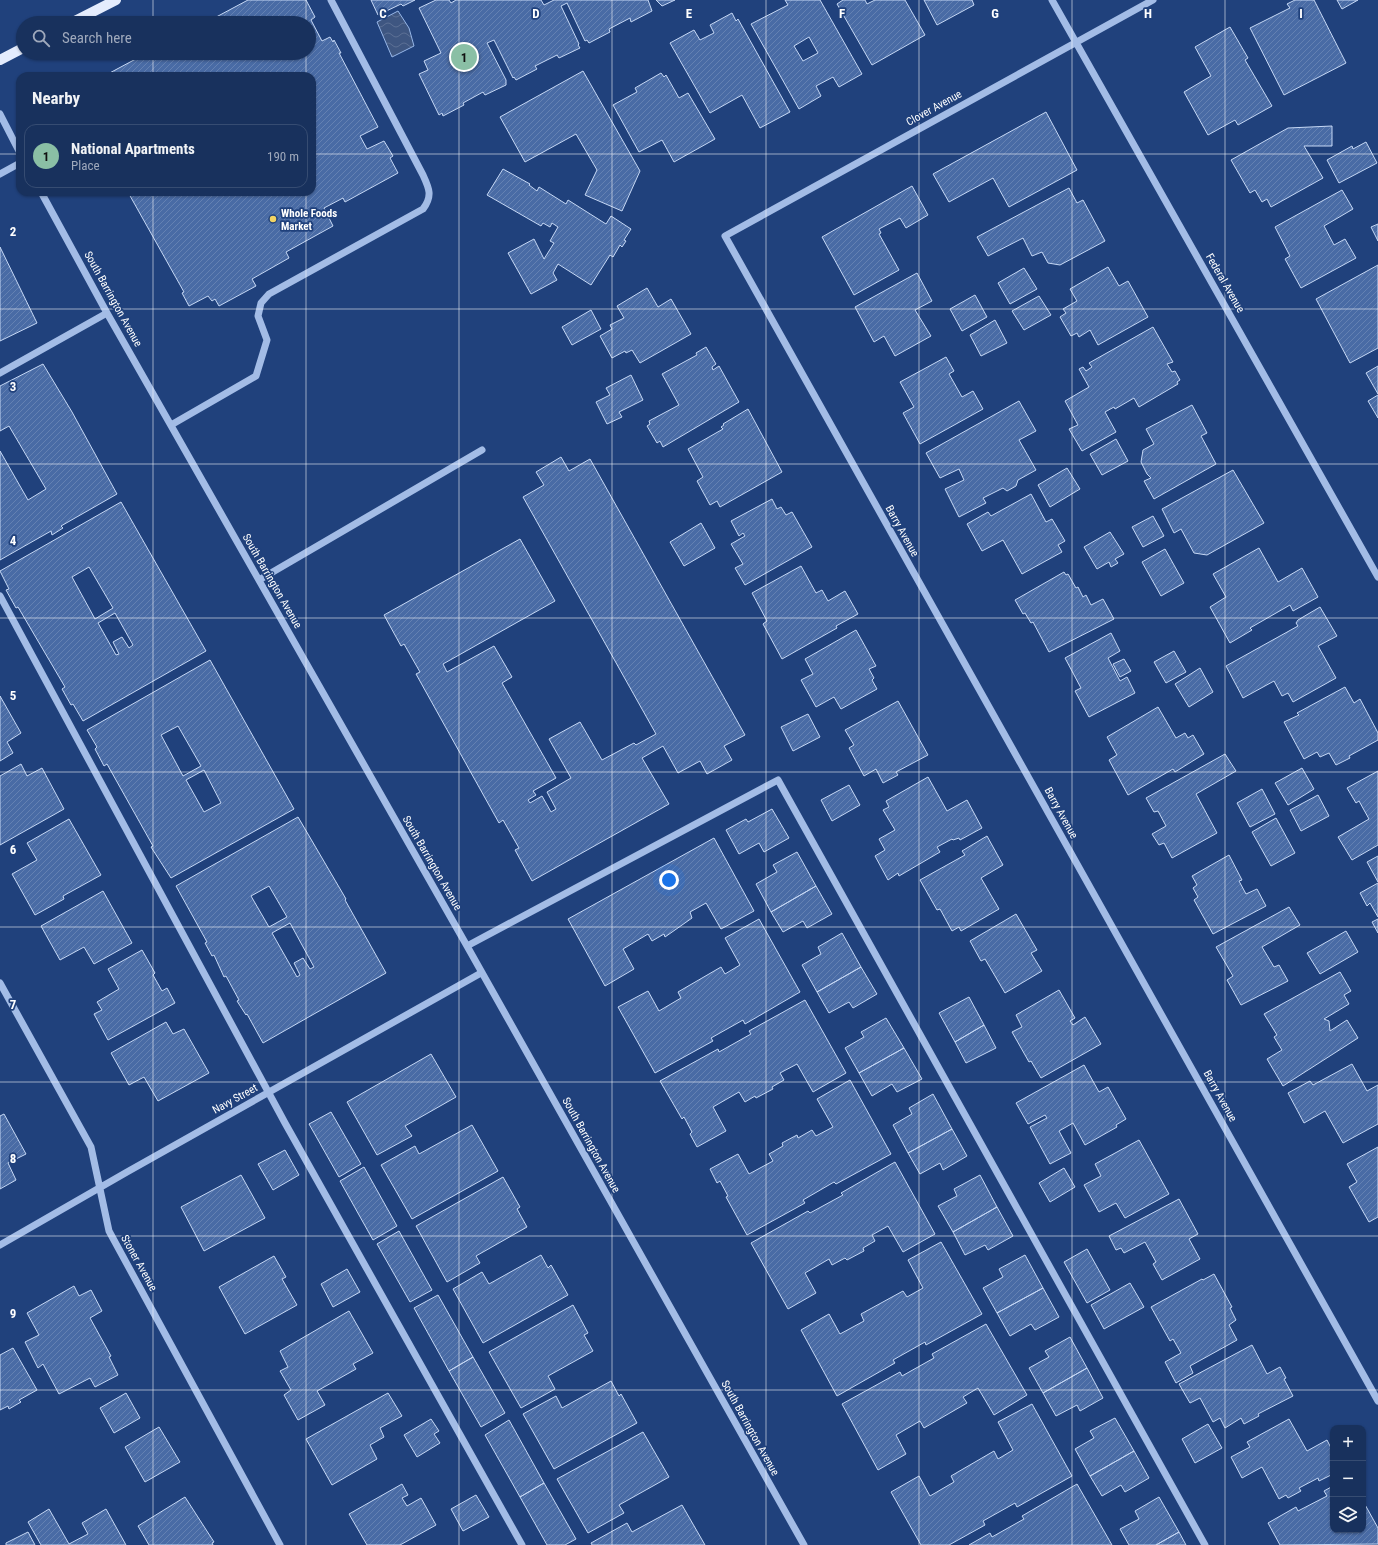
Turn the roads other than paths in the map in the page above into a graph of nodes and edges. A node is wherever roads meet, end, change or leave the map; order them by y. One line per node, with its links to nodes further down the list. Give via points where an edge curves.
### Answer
1 (116, 0): 5 (main road)
2 (331, 0): 17 (street, via 423,175 430,195 424,209 269,294 261,303 258,316 267,340 256,376)
3 (1052, 0): 6 (street, Federal Avenue)
4 (1153, 0): 6 (street, Clover Avenue)
5 (85, 16)
6 (1076, 42): 14 (street, Clover Avenue); 19 (street, Federal Avenue)
7 (16, 52): 8 (main road)
8 (0, 60)
9 (0, 114): 10 (street)
10 (16, 145)
11 (16, 165): 12 (street)
12 (0, 174)
13 (43, 196): 15 (street, South Barrington Avenue)
14 (725, 236): 28 (street, Barry Avenue)
15 (107, 313): 16 (street); 17 (street, South Barrington Avenue)
16 (0, 373)
17 (171, 425): 20 (street, South Barrington Avenue)
18 (482, 450): 20 (street)
19 (1378, 576)
20 (259, 580): 22 (street, South Barrington Avenue)
21 (0, 596): 25 (street)
22 (467, 946): 23 (street, South Barrington Avenue); 32 (street, via 778,780)
23 (481, 973): 25 (street, Navy Street); 31 (street, South Barrington Avenue)
24 (0, 984): 26 (street, Stoner Avenue, via 91,1147)
25 (269, 1093): 26 (street, Navy Street); 30 (street)
26 (100, 1187): 27 (street, Navy Street); 29 (street, Stoner Avenue, via 109,1230)
27 (0, 1246)
28 (1378, 1401)
29 (280, 1545)
30 (522, 1545)
31 (804, 1545)
32 (1204, 1545)

